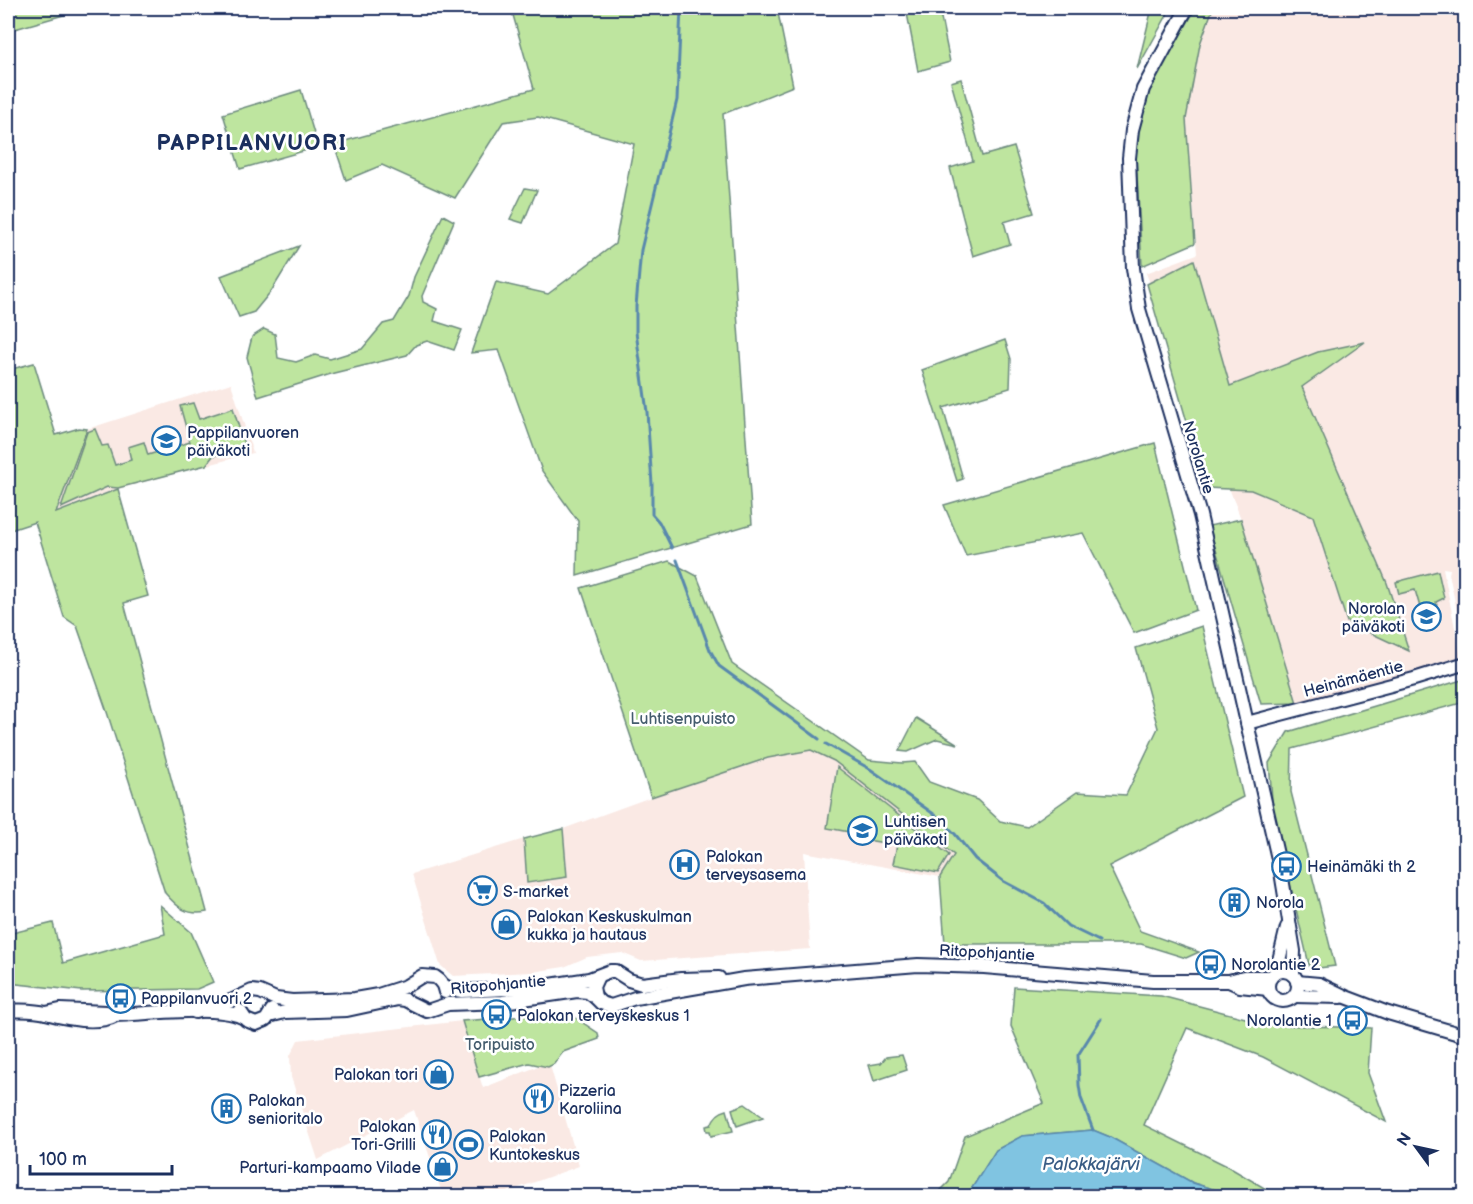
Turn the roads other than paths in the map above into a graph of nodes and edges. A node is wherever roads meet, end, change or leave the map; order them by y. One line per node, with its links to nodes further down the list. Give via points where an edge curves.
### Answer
1 (1187, 8): 3 (main road, Norolantie, via 1143,89 1132,130 1129,158 1133,268 1142,320 1200,515)
2 (1466, 663): 3 (main road, Heinämäentie)
3 (1248, 723): 4 (main road, Norolantie, via 1281,872)
4 (1288, 923): 7 (main road, Norolantie); 9 (main road, Norolantie)
5 (598, 976): 6 (main road, via 615,971); 11 (main road, Ritopohjantie, via 527,988 456,991); 15 (main road, via 593,987)
6 (625, 978): 8 (main road, Ritopohjantie, via 648,984 712,977); 17 (main road, via 629,987)
7 (1295, 978): 9 (main road, via 1285,971); 14 (main road, via 1298,988); 16 (main road)
8 (744, 979): 9 (main road, Ritopohjantie, via 918,965 1154,981 1229,981 1244,977); 17 (main road, Ritopohjantie)
9 (1272, 980): 14 (main road, via 1276,1000 1286,1001)
10 (414, 982): 11 (main road, via 429,976); 12 (main road, via 355,999 292,1001); 18 (main road, via 411,995)
11 (443, 985): 19 (main road, via 445,996)
12 (264, 993): 13 (main road); 22 (main road, via 272,1004)
13 (245, 995): 21 (main road); 23 (main road, via 240,1003)
14 (1294, 996): 16 (main road)
15 (595, 997): 17 (main road, via 611,1006); 19 (main road, Ritopohjantie, via 577,991 528,1000)
16 (1346, 997): 24 (main road)
17 (623, 1002)
18 (417, 1007): 19 (main road, via 427,1011); 22 (main road, via 398,999 347,1010)
19 (438, 1007)
20 (8, 1010): 21 (main road, via 80,1020)
21 (195, 1011): 23 (main road, via 227,1011)
22 (269, 1016): 23 (main road, via 256,1024)
23 (242, 1017)
24 (1466, 1036)

